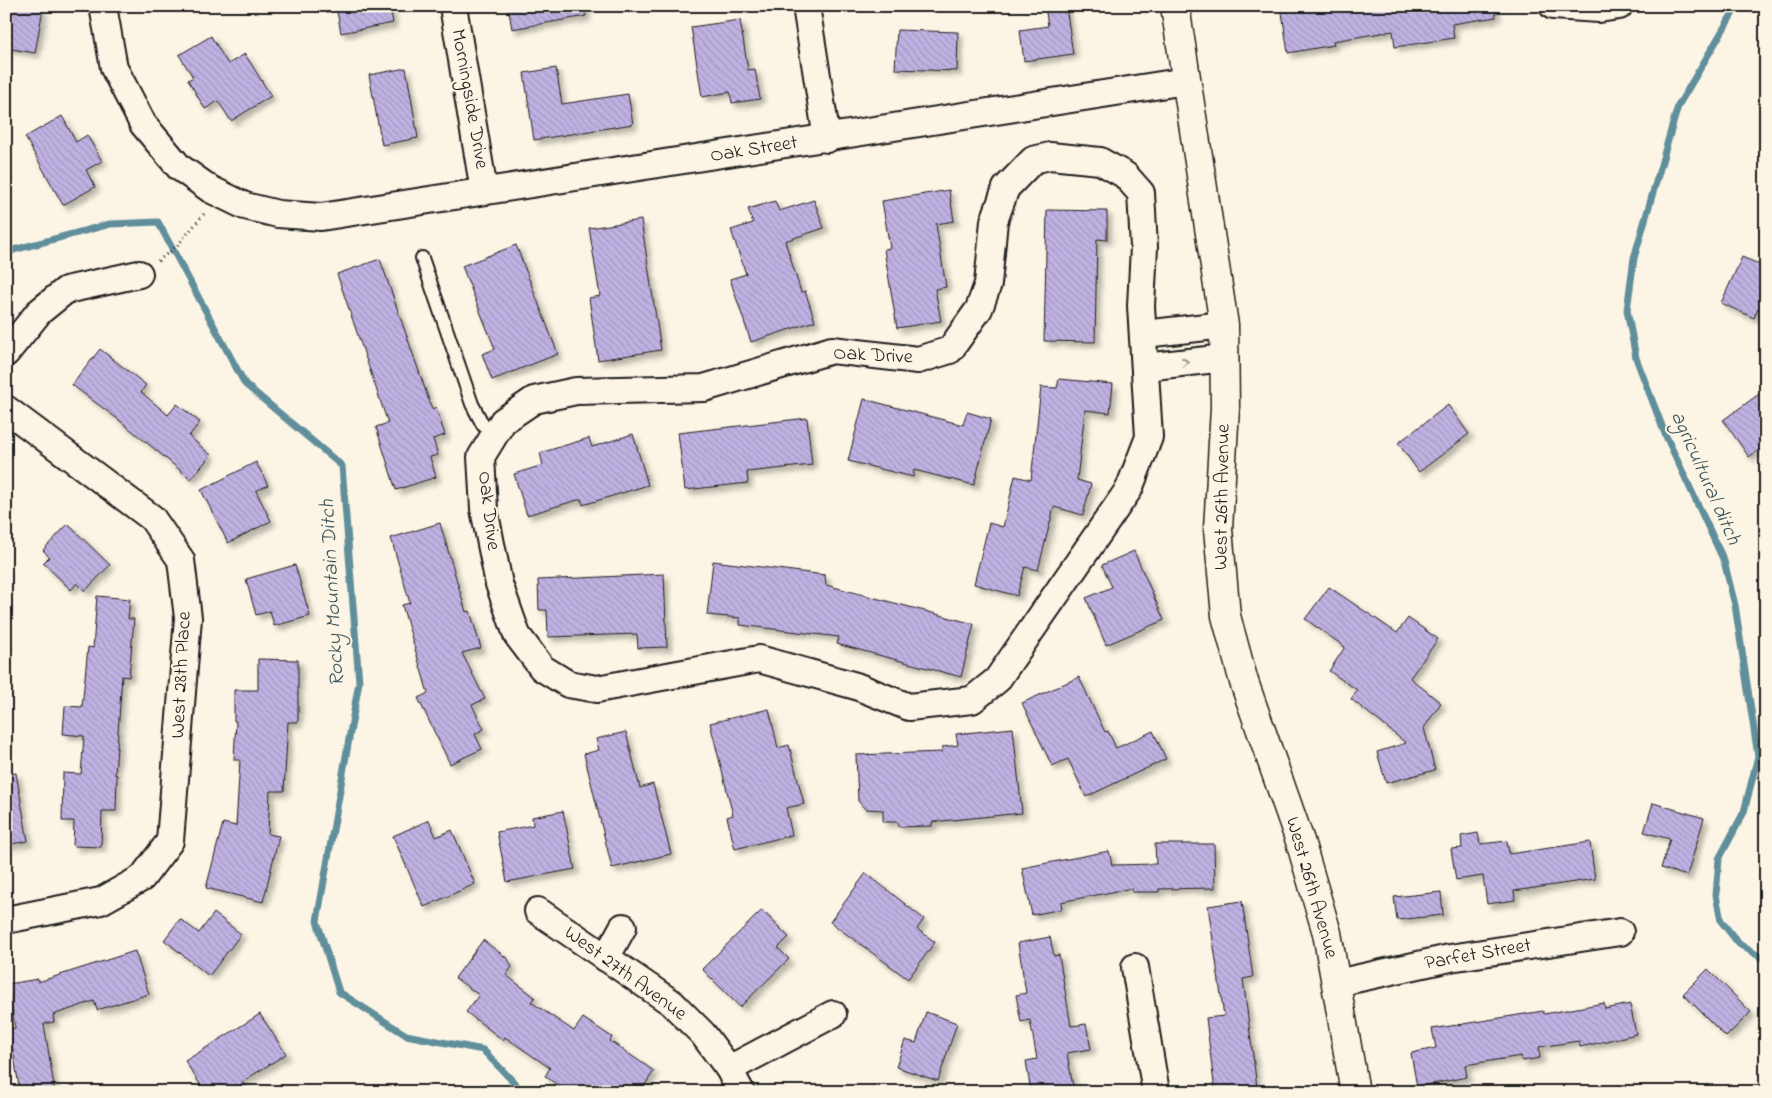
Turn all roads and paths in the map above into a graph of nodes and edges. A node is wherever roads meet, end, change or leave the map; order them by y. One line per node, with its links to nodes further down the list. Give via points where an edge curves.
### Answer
1 (103, 6): 9 (street, Oak Street, via 114,68 143,124 179,167 210,189 245,206 278,214 320,217)
2 (453, 6): 9 (street, Morningside Drive)
3 (806, 6): 8 (street)
4 (1175, 6): 7 (street, West 26th Avenue)
5 (1553, 6): 6 (street, via 1599,9)
6 (1619, 6)
7 (1186, 81): 8 (street, Oak Street); 13 (street, West 26th Avenue)
8 (827, 139): 9 (street, Oak Street)
9 (484, 191)
10 (205, 212): 12 (path, via 177,246)
11 (422, 258): 19 (lane, via 474,410 483,425)
12 (146, 270): 15 (street, via 66,290 39,312)
13 (1224, 325): 14 (street); 16 (street, West 26th Avenue)
14 (1144, 334): 17 (street, Oak Drive); 19 (street, Oak Drive, via 1141,193 1125,175 1100,161 1050,156 1033,160 1006,188 994,221 988,284 979,309 950,350 918,360 832,350 704,388 576,391 534,400 503,421)
15 (6, 353)
16 (1225, 358): 17 (street, one-way to 16); 26 (street, West 26th Avenue, via 1218,529 1226,616 1244,682 1315,888)
17 (1145, 367): 19 (street, Oak Drive, via 1148,437 1129,489 997,680 972,700 944,704 909,707 856,686 760,659 598,689 568,684 542,668 517,635 499,584 484,509 481,458)
18 (6, 409): 21 (street, West 28th Place, via 152,518 181,560 188,618 170,841 142,878 101,901)
19 (496, 434)
20 (538, 911): 24 (street, West 27th Avenue)
21 (6, 920)
22 (623, 927): 24 (street)
23 (1620, 932): 26 (street, Parfet Street, via 1450,958)
24 (606, 958): 28 (street, West 27th Avenue, via 672,1003 703,1034)
25 (1135, 967): 29 (street)
26 (1337, 983): 30 (street, West 26th Avenue)
27 (833, 1014): 28 (street)
28 (735, 1081)
29 (1156, 1092)
30 (1355, 1092)

